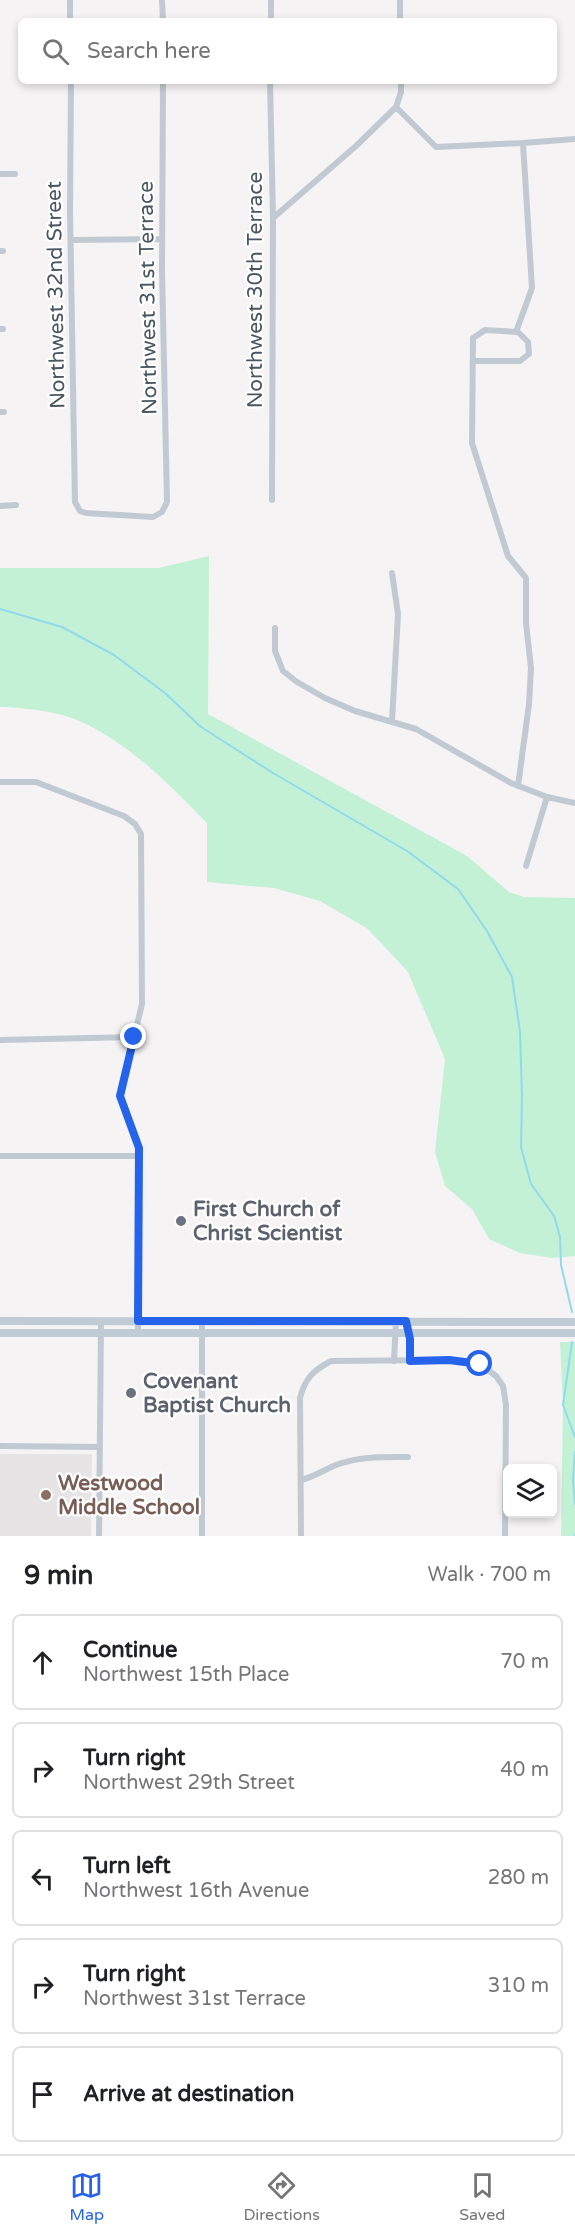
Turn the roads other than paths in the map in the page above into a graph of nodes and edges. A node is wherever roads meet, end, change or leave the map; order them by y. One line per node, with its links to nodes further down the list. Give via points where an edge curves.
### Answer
1 (70, 0): 5 (street)
2 (162, 0): 6 (street)
3 (271, 0): 7 (street)
4 (400, 0): 8 (street)
5 (70, 18)
6 (163, 18)
7 (271, 18)
8 (400, 18)
9 (71, 84): 20 (street, Northwest 32nd Street)
10 (163, 84): 19 (street, Northwest 31st Terrace)
11 (270, 84): 18 (street, Northwest 30th Terrace)
12 (401, 84): 13 (street)
13 (396, 107): 15 (street, via 436,147); 18 (street)
14 (574, 139): 15 (street)
15 (523, 144): 21 (street, via 532,288)
16 (0, 174): 17 (street)
17 (15, 174)
18 (273, 218): 23 (street, Northwest 30th Terrace)
19 (162, 239): 20 (street); 26 (street, Northwest 31st Terrace, via 167,502 162,513 153,517 86,513)
20 (71, 240): 26 (street, Northwest 32nd Street)
21 (516, 332): 22 (street, via 485,330 473,338); 22 (street, via 528,342 529,354 520,361)
22 (473, 361): 31 (street, via 472,443 508,556 526,578 531,668)
23 (272, 500)
24 (16, 505): 25 (street)
25 (0, 506)
26 (77, 507)
27 (392, 573): 29 (street, via 398,614)
28 (275, 628): 29 (street, via 275,651 283,671 325,698)
29 (392, 721): 31 (street, via 416,729)
30 (0, 782): 35 (street, via 36,782 124,816 141,834 142,1004)
31 (518, 786): 32 (street)
32 (547, 797): 33 (street); 34 (street)
33 (575, 803)
34 (526, 866)
35 (134, 1037): 36 (street); 38 (street, via 120,1096)
36 (0, 1040)
37 (0, 1156): 38 (street)
38 (139, 1156): 41 (street)
39 (0, 1321): 40 (main road)
40 (101, 1321): 41 (main road); 48 (street)
41 (138, 1321): 44 (main road); 49 (street)
42 (396, 1321): 43 (main road); 44 (main road); 51 (street)
43 (406, 1321): 45 (main road); 52 (street)
44 (202, 1322): 50 (street)
45 (521, 1322): 46 (main road); 53 (main road)
46 (575, 1322)
47 (0, 1333): 48 (main road)
48 (101, 1333): 49 (main road); 58 (street)
49 (138, 1333): 50 (main road)
50 (202, 1333): 51 (main road); 62 (street)
51 (396, 1333): 52 (main road); 55 (street)
52 (409, 1333): 53 (main road); 56 (street)
53 (521, 1333): 54 (main road)
54 (575, 1334)
55 (394, 1361): 56 (street); 60 (street, via 331,1361 315,1370 303,1385)
56 (410, 1361): 64 (street, via 480,1364 490,1369 503,1386)
57 (0, 1446): 58 (street)
58 (99, 1447): 61 (street)
59 (408, 1457): 60 (street, via 356,1459)
60 (301, 1480): 63 (street)
61 (99, 1536)
62 (202, 1536)
63 (301, 1536)
64 (505, 1536)

